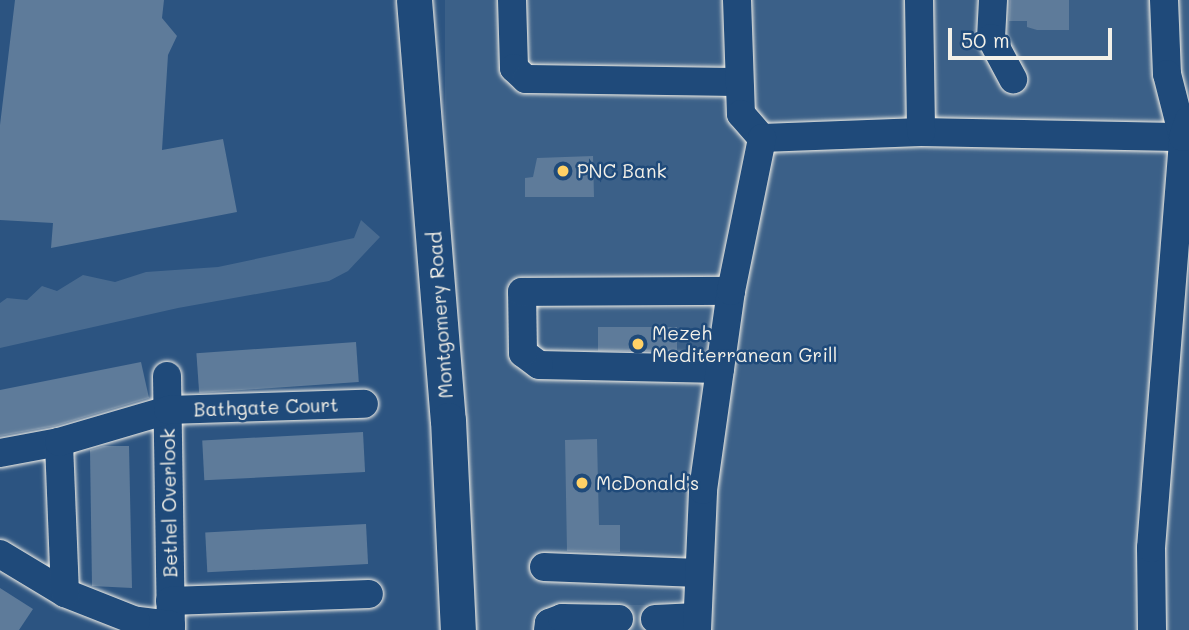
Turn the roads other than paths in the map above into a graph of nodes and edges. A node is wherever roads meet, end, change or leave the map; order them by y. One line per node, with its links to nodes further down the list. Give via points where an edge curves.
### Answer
1 (414, 0): 10 (main road, Montgomery Road)
2 (433, 0): 10 (main road, via 443,102)
3 (512, 0): 9 (street, via 514,68 526,79)
4 (737, 0): 9 (street)
5 (919, 0): 12 (street)
6 (993, 0): 8 (street, via 992,38)
7 (1164, 0): 11 (street, via 1167,74)
8 (1013, 79)
9 (738, 82): 13 (street, via 741,114)
10 (425, 116): 30 (main road, Montgomery Road)
11 (1187, 131): 12 (street); 32 (street, via 1151,548)
12 (921, 132): 13 (street)
13 (762, 138): 14 (street)
14 (731, 291): 15 (street); 15 (street, via 522,292 523,353 539,366)
15 (720, 369): 23 (street, via 703,490)
16 (167, 376): 18 (street, Bethel Overlook)
17 (364, 404): 18 (street, Bathgate Court)
18 (169, 410): 19 (street, Bathgate Court); 26 (street, Bethel Overlook)
19 (59, 442): 20 (street, Bathgate Court); 24 (street)
20 (0, 453)
21 (0, 554): 24 (street)
22 (544, 567): 23 (street)
23 (699, 573): 29 (street)
24 (65, 593): 26 (street, via 136,621)
25 (369, 594): 26 (street)
26 (171, 619)
27 (619, 619): 31 (street, via 562,618 549,623)
28 (654, 619): 29 (street)
29 (697, 623)
30 (458, 630)
31 (548, 630)
32 (1152, 630)

